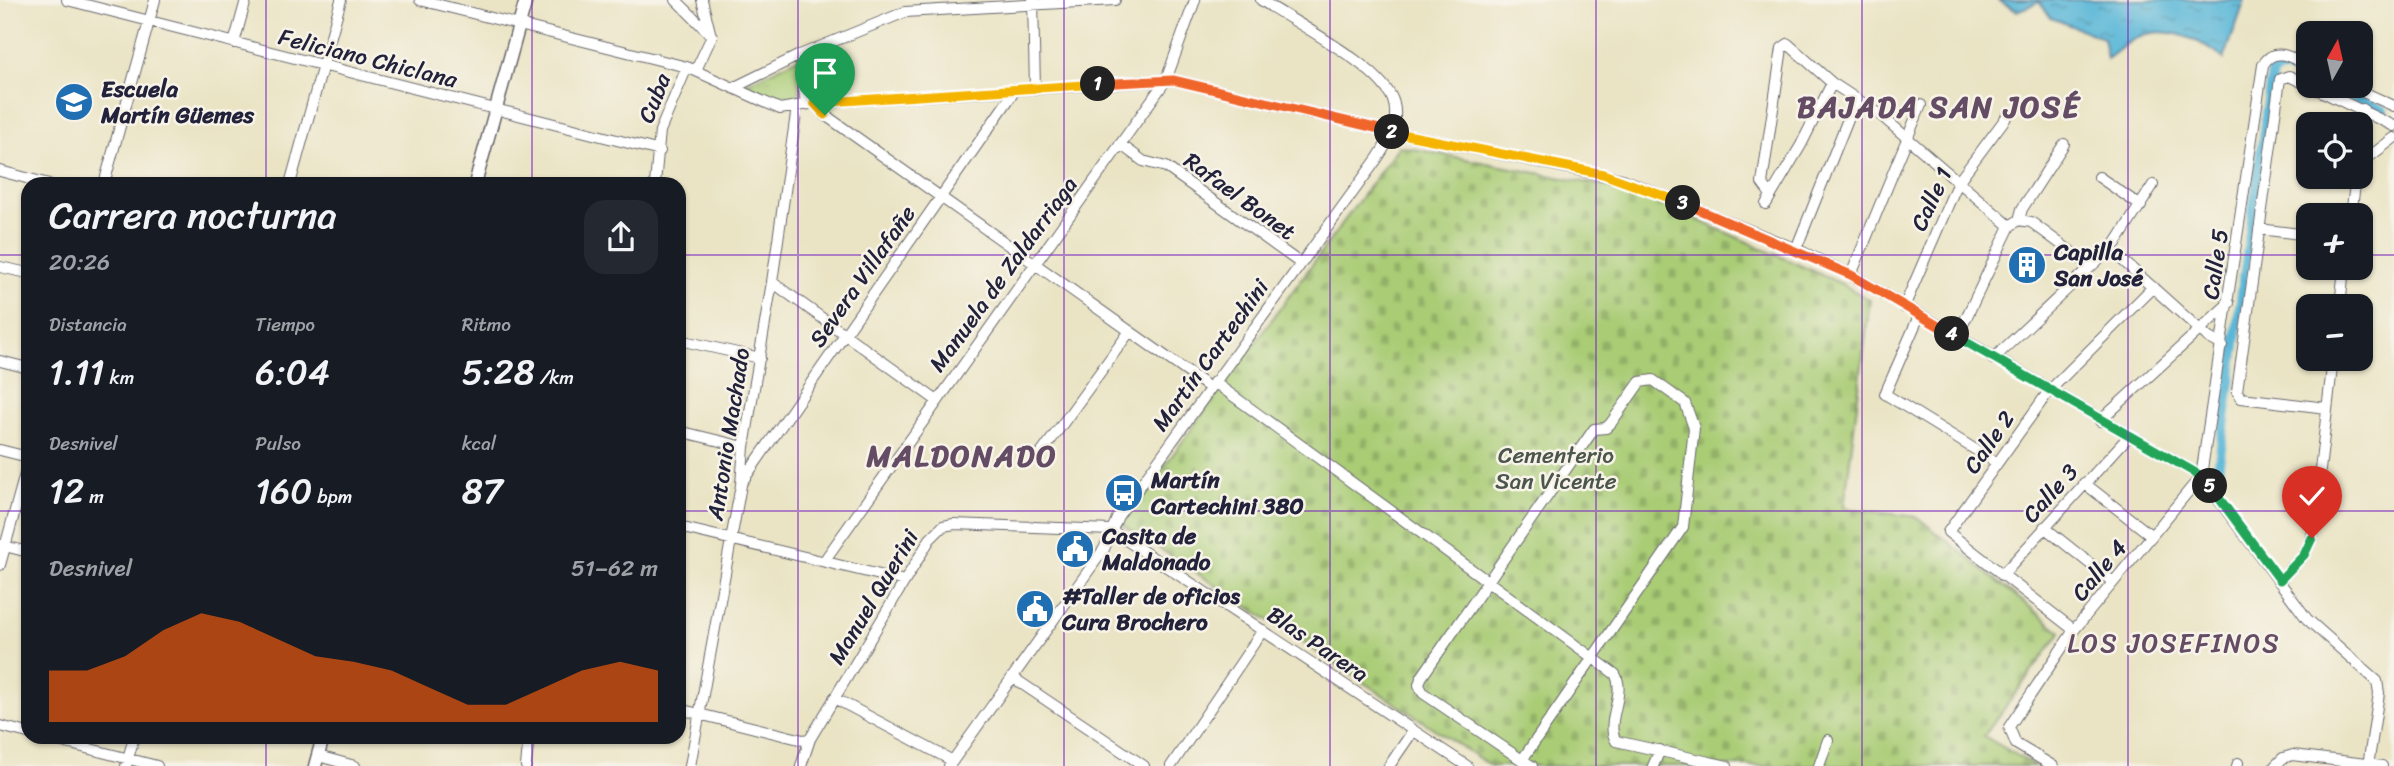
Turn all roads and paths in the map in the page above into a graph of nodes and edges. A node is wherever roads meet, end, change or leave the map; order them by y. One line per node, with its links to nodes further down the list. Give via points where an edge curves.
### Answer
1 (67, 0): 13 (street, Feliciano Chiclana)
2 (155, 0): 13 (street)
3 (246, 0): 16 (street)
4 (341, 0): 19 (street)
5 (420, 0): 14 (street)
6 (526, 0): 14 (street)
7 (676, 0): 15 (street)
8 (702, 0): 15 (street)
9 (1115, 0): 12 (street)
10 (1195, 0): 22 (street, Manuela de Zaldarriaga)
11 (1261, 0): 38 (street, via 1377,75 1394,103)
12 (1033, 2): 17 (street, via 905,12); 25 (street)
13 (149, 21): 16 (street, Feliciano Chiclana); 47 (street)
14 (518, 26): 20 (street); 34 (street)
15 (712, 36): 20 (street, Cuba)
16 (233, 43): 19 (street, Feliciano Chiclana)
17 (800, 55): 24 (street); 30 (street, Antonio Machado)
18 (2296, 60): 70 (street, Calle 5, via 2284,54 2267,57 2263,65)
19 (323, 66): 34 (street, Feliciano Chiclana); 48 (street)
20 (692, 69): 24 (street); 43 (street, Cuba, via 660,131)
21 (2296, 79): 58 (street, via 2280,79)
22 (1166, 80): 25 (street); 38 (street); 41 (street, Manuela de Zaldarriaga)
23 (1832, 83): 23 (street, via 1793,46 1784,45 1762,183 1768,200); 29 (street)
24 (733, 88): 30 (street, via 780,109)
25 (1035, 88): 26 (street)
26 (1016, 89): 30 (street); 54 (street, Severa Villafañe)
27 (2373, 96): 32 (street)
28 (2338, 98): 33 (street)
29 (1856, 99): 40 (street); 60 (street)
30 (806, 105): 54 (street); 68 (street, Antonio Machado)
31 (1921, 106): 40 (street)
32 (2394, 106)
33 (2363, 109): 35 (street); 37 (street)
34 (495, 110): 43 (street, Feliciano Chiclana); 49 (street)
35 (2363, 112)
36 (2008, 115): 52 (street, Calle 1)
37 (2394, 126)
38 (1392, 132): 60 (street, via 1622,179); 62 (street, Martín Cartechini)
39 (2394, 138): 44 (street)
40 (1907, 139): 52 (street); 67 (street)
41 (1120, 144): 62 (street, Rafael Bonet, via 1143,161 1166,167); 63 (street, Manuela de Zaldarriaga)
42 (2064, 144): 56 (street)
43 (660, 151): 50 (street, Cuba)
44 (2373, 154)
45 (0, 171): 46 (street)
46 (23, 177)
47 (106, 177)
48 (291, 177)
49 (477, 177)
50 (656, 177)
51 (2099, 177): 55 (street)
52 (1958, 182): 57 (street); 71 (street, Calle 1)
53 (2153, 185): 55 (street)
54 (942, 197): 63 (street); 75 (street, Severa Villafañe)
55 (2141, 206): 61 (street)
56 (2019, 220): 57 (street); 64 (street, via 2031,222)
57 (2010, 226): 76 (street)
58 (2259, 229): 59 (street); 87 (street, via 2238,395)
59 (2296, 233)
60 (1796, 249): 67 (street)
61 (2110, 249): 64 (street); 69 (street)
62 (1300, 262): 84 (street, Martín Cartechini)
63 (1035, 263): 74 (street); 86 (street, Manuela de Zaldarriaga)
64 (2089, 265): 80 (street)
65 (0, 267): 66 (street)
66 (21, 272)
67 (1851, 275): 71 (street)
68 (772, 282): 75 (street); 79 (street, Antonio Machado)
69 (2153, 287): 73 (street); 85 (street, Calle 2)
70 (2229, 303): 73 (street); 78 (street, Calle 5)
71 (1904, 307): 72 (street)
72 (1919, 316): 76 (street); 95 (street, via 1885,394)
73 (2199, 329): 78 (street); 88 (street)
74 (1130, 331): 84 (street); 94 (street)
75 (844, 334): 86 (street); 98 (street, Severa Villafañe)
76 (1957, 337): 80 (street)
77 (686, 342): 79 (street)
78 (2222, 345): 96 (street, Calle 5)
79 (760, 358): 91 (street, Antonio Machado)
80 (1993, 359): 85 (street)
81 (0, 361): 82 (street)
82 (21, 366)
83 (2332, 371): 87 (street)
84 (1212, 385): 102 (street, Martín Cartechini); 113 (street)
85 (2049, 391): 88 (street); 95 (street, Calle 2)
86 (936, 400): 107 (street, Manuela de Zaldarriaga)
87 (2327, 408): 110 (street, via 2312,538 2304,555)
88 (2100, 421): 90 (street)
89 (686, 433): 91 (street)
90 (2127, 437): 96 (street); 97 (street, Calle 3)
91 (744, 447): 98 (street, Antonio Machado)
92 (0, 450): 93 (street)
93 (21, 455)
94 (1040, 455)
95 (1997, 463): 109 (street, Calle 2, via 1948,532)
96 (2201, 476): 103 (street, Calle 4); 110 (street)
97 (2084, 483): 100 (street, Calle 3); 103 (street)
98 (741, 485): 104 (street, Antonio Machado)
99 (21, 486): 105 (street)
100 (2044, 527): 109 (street, Calle 3); 112 (street)
101 (686, 529): 104 (street)
102 (1111, 530): 111 (street, Manuel Querini, via 943,526); 114 (street, Blas Parera); 117 (street, Martín Cartechini, via 1104,549)
103 (2152, 536): 112 (street, Calle 4)
104 (730, 539): 107 (street); 120 (street, Antonio Machado)
105 (3, 546): 106 (street); 108 (street)
106 (21, 550)
107 (824, 561): 111 (street)
108 (0, 565)
109 (2002, 575): 115 (street)
110 (2280, 580): 136 (street, via 2317,629 2377,681)
111 (905, 582): 118 (street, Manuel Querini)
112 (2113, 582): 115 (street, Calle 4)
113 (1486, 583): 116 (street); 116 (street, via 1594,429 1611,423 1640,382 1653,380 1677,395 1689,411 1694,429 1683,527); 131 (street, via 1421,678 1420,689)
114 (1264, 630): 123 (street, Blas Parera); 143 (street)
115 (2074, 631): 150 (street, Calle 4, via 2009,727 2016,744)
116 (1592, 658): 130 (street, via 1618,679 1613,737 1621,743); 131 (street)
117 (1012, 677): 135 (street, Martín Cartechini); 142 (street)
118 (834, 698): 124 (street, Manuel Querini); 135 (street)
119 (686, 711): 120 (street)
120 (699, 714): 124 (street); 140 (street, Antonio Machado)
121 (0, 726): 122 (street)
122 (21, 731)
123 (1413, 731): 144 (street); 145 (street, Blas Parera)
124 (810, 739): 141 (street, Manuel Querini)
125 (1828, 740): 149 (street)
126 (67, 744): 134 (street)
127 (132, 744): 134 (street)
128 (321, 744): 132 (street)
129 (528, 744): 139 (street)
130 (1660, 750): 133 (street); 147 (street)
131 (1522, 760): 146 (street)
132 (317, 761): 138 (street)
133 (1687, 761): 148 (street)
134 (127, 762): 137 (street)
135 (951, 763)
136 (2368, 765): 151 (street, via 2293,755); 152 (street)
137 (157, 766)
138 (355, 766)
139 (526, 766)
140 (690, 766)
141 (801, 766)
142 (1144, 766)
143 (1171, 766)
144 (1389, 766)
145 (1467, 766)
146 (1532, 766)
147 (1653, 766)
148 (1727, 766)
149 (1819, 766)
150 (2053, 766)
151 (2275, 766)
152 (2382, 766)

